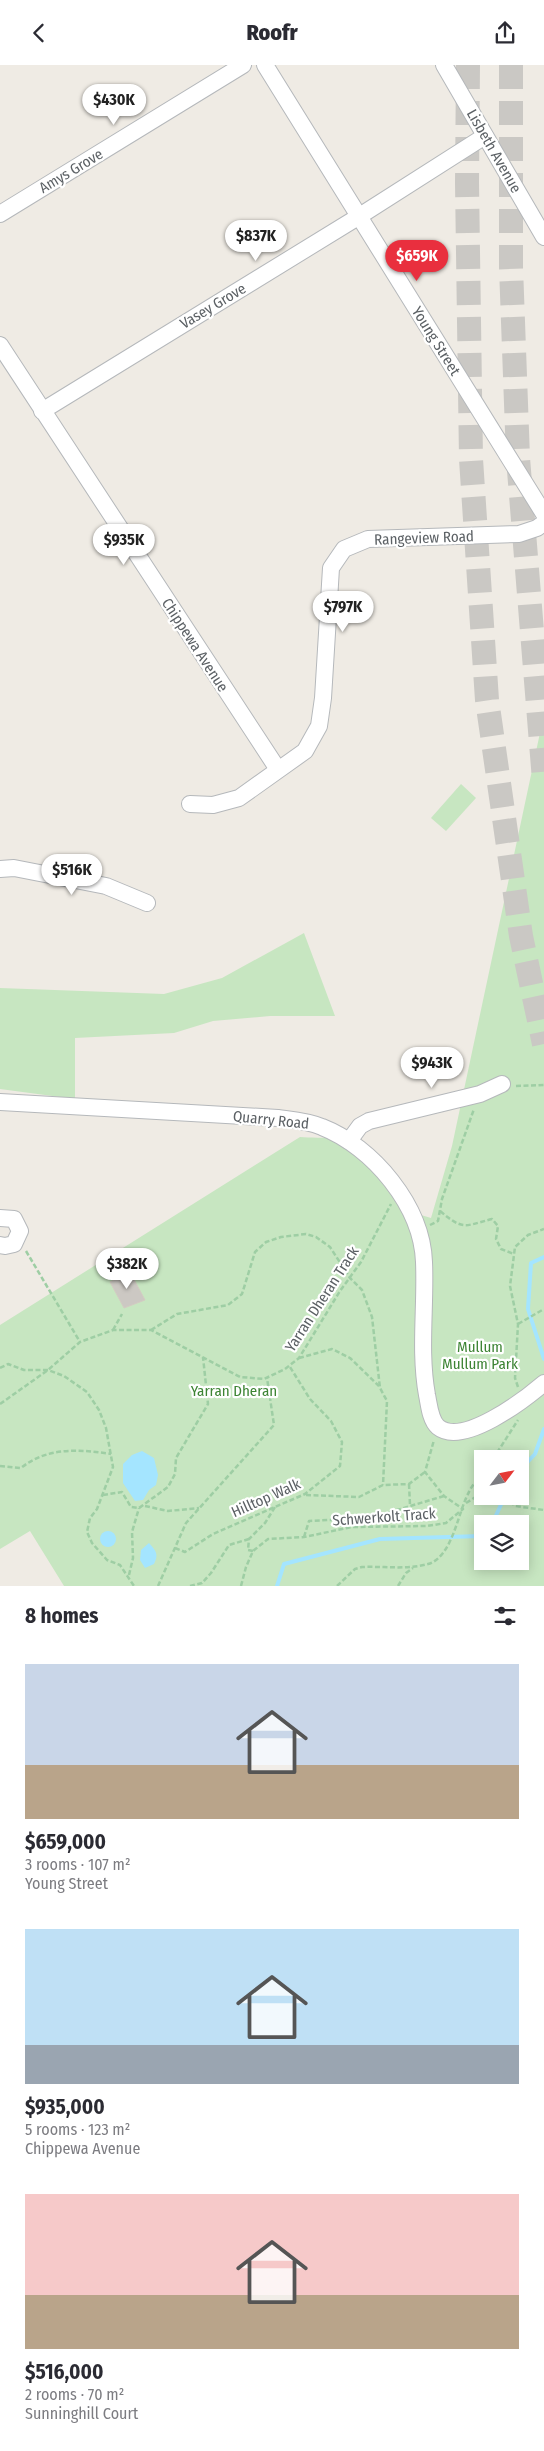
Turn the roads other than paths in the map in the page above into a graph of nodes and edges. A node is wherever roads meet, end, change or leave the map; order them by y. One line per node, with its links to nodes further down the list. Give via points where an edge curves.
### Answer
1 (243, 65): 5 (street, Amys Grove)
2 (265, 65): 6 (street, Young Street)
3 (444, 65): 4 (street, Lisbeth Avenue)
4 (485, 136): 6 (street, Vasey Grove); 7 (street, Lisbeth Avenue)
5 (0, 214)
6 (358, 217): 9 (street, Vasey Grove); 10 (street, Young Street)
7 (544, 237)
8 (0, 345): 9 (street, Chippewa Avenue)
9 (42, 411): 12 (street, Chippewa Avenue)
10 (544, 514)
11 (544, 523): 12 (street, Rangeview Road, via 519,534 368,539 344,549 331,568 323,698 318,727 305,751)
12 (277, 768): 13 (street, Rangeview Road, via 239,798 213,805)
13 (190, 804)
14 (0, 869): 15 (street, via 14,868 106,886)
15 (147, 903)
16 (502, 1084): 18 (street, via 480,1093 369,1121 360,1126)
17 (0, 1101): 18 (street, Quarry Road, via 278,1117 311,1123)
18 (349, 1141): 21 (street, Quarry Road, via 382,1169 405,1201 417,1231 424,1260 426,1389 437,1426 449,1432 462,1432 501,1414)
19 (0, 1218): 20 (street, via 9,1217 17,1222 20,1236)
20 (7, 1244)
21 (538, 1388)

